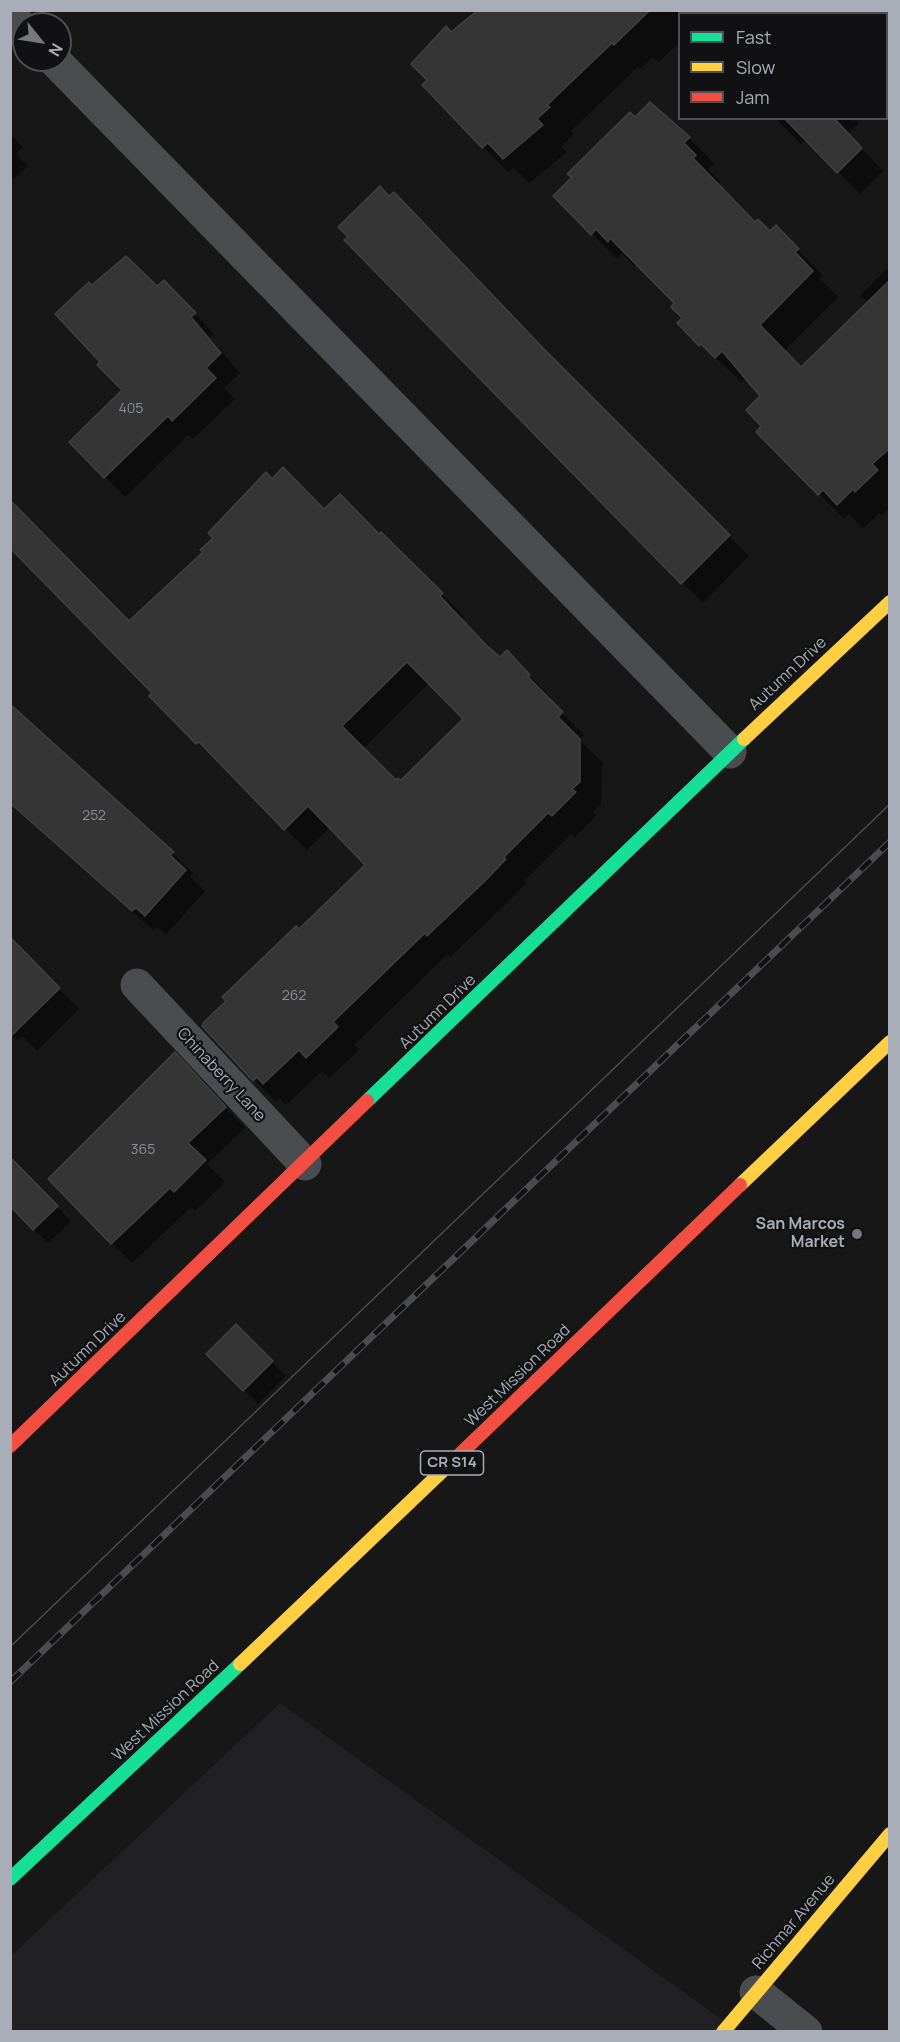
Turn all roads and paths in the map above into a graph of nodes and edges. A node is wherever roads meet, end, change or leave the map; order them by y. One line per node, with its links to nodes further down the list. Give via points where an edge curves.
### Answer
1 (66, 72): 3 (street)
2 (890, 602): 3 (street, Autumn Drive)
3 (730, 752): 6 (street, Autumn Drive)
4 (137, 985): 6 (street, Chinaberry Lane)
5 (890, 1042): 9 (street, West Mission Road / CR S14, via 272,1634)
6 (305, 1164): 7 (street, Autumn Drive)
7 (10, 1446)
8 (890, 1834): 10 (street, Richmar Avenue)
9 (10, 1879)
10 (756, 1992): 11 (street, Richmar Avenue); 12 (street)
11 (723, 2031)
12 (807, 2031)

